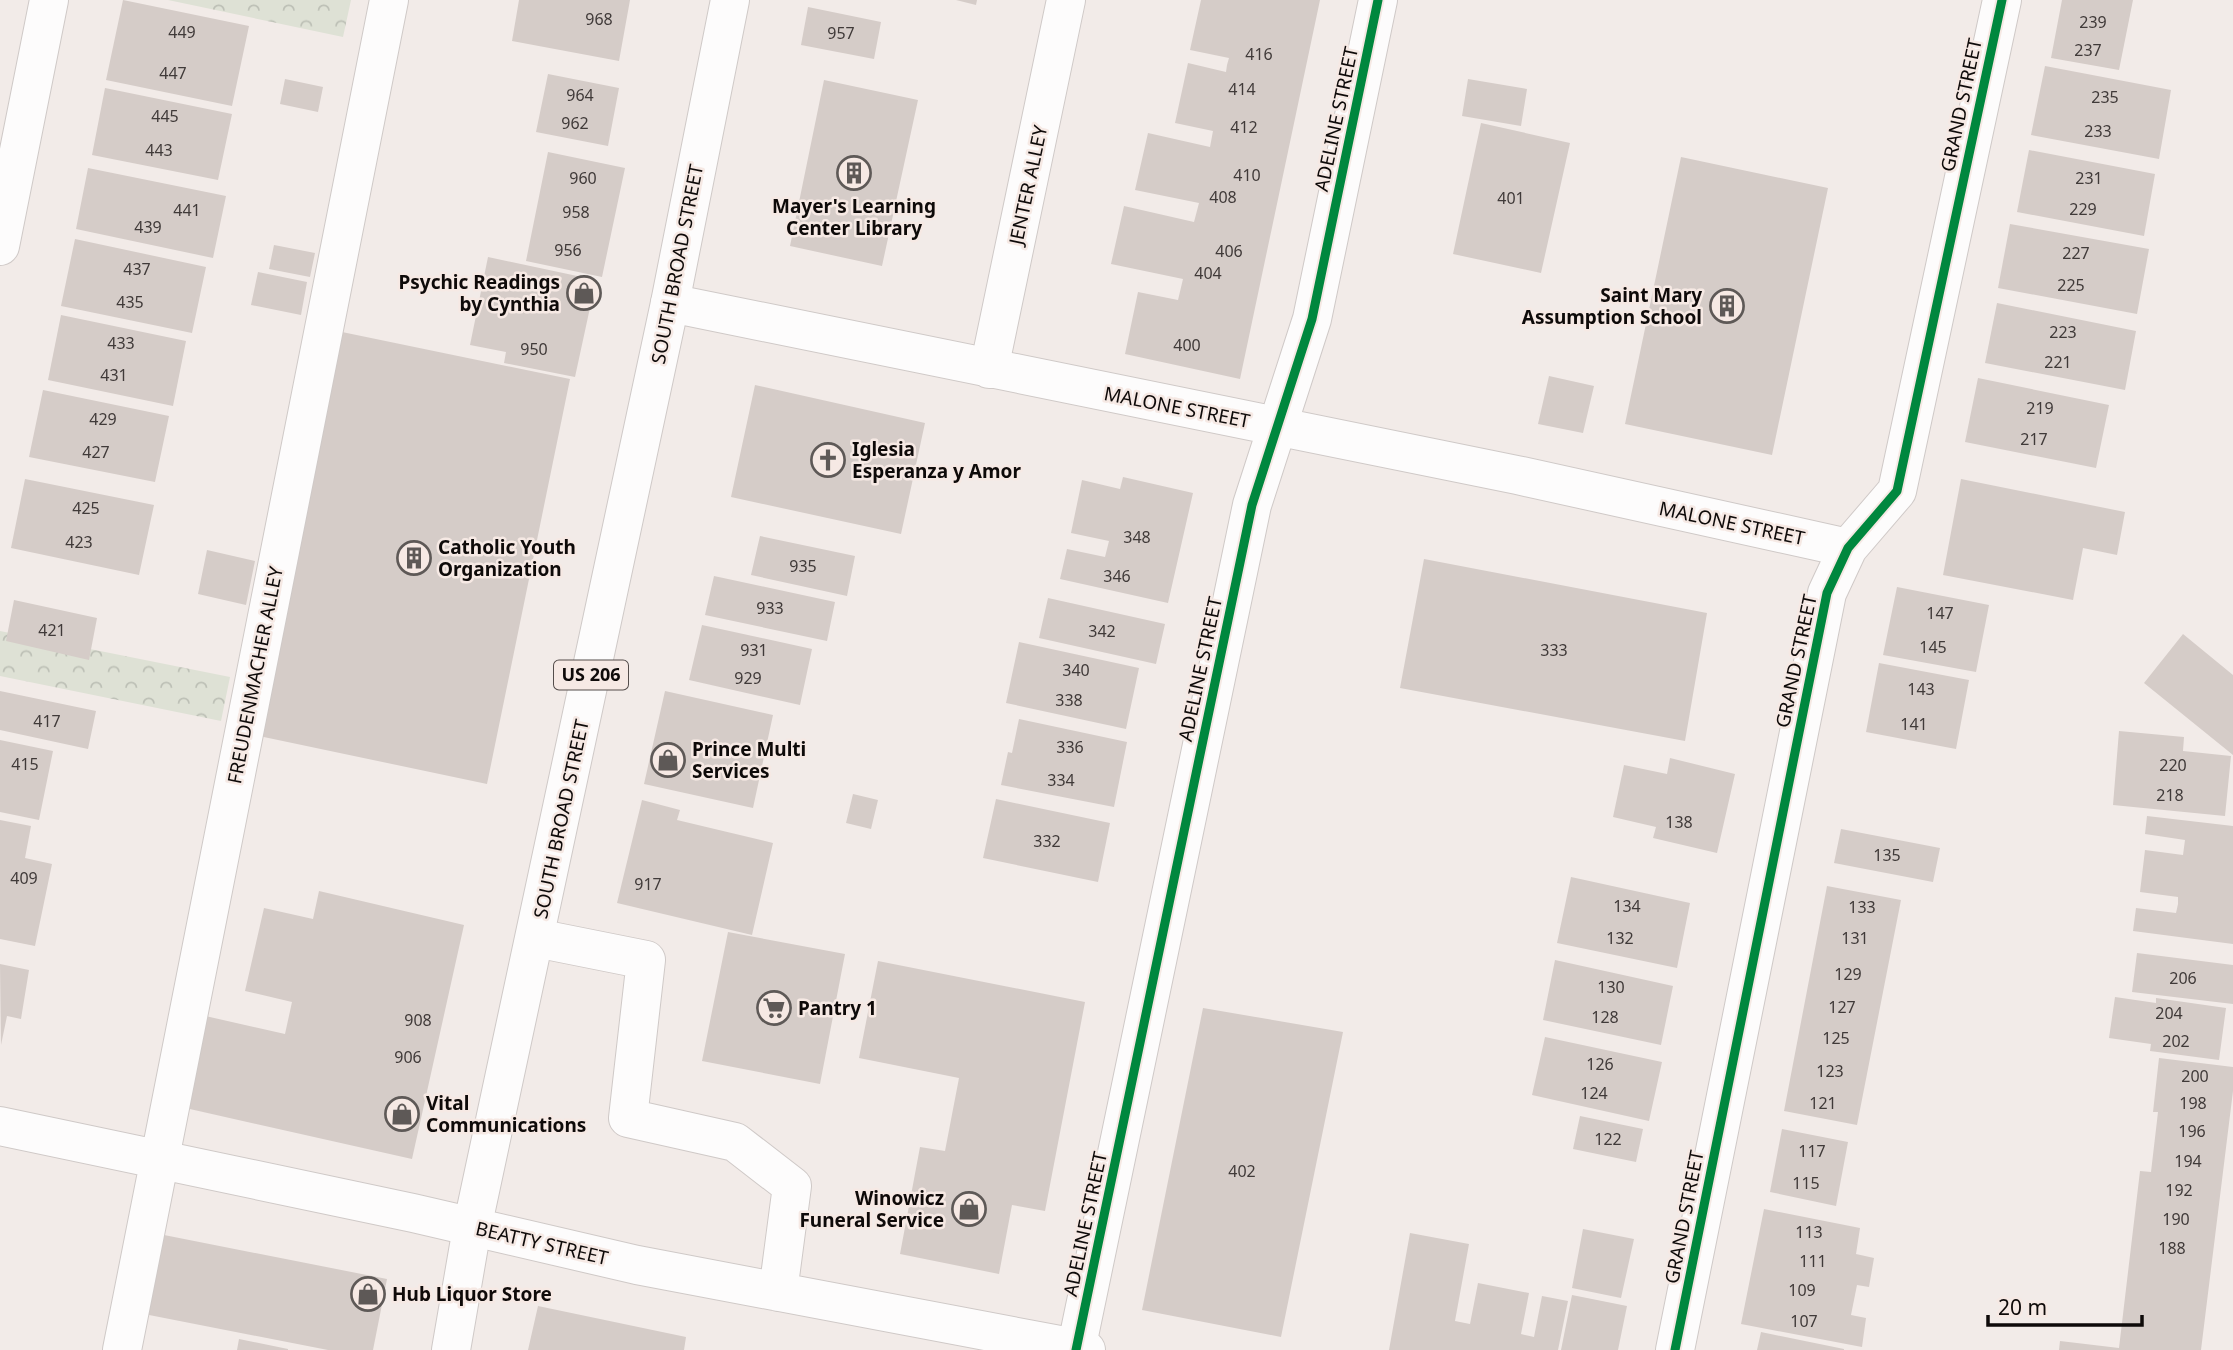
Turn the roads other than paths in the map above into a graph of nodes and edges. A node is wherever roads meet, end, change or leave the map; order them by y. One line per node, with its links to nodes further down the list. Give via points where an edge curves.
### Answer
1 (49, 0): 7 (street)
2 (389, 0): 14 (street, FREUDENMACHER ALLEY)
3 (730, 0): 8 (street, SOUTH BROAD STREET / US 206)
4 (1066, 0): 9 (street, JENTER ALLEY)
5 (1378, 0): 10 (street, ADELINE STREET, via 1312,319)
6 (2002, 0): 11 (street, GRAND STREET, via 1897,491)
7 (0, 246)
8 (670, 303): 9 (street, MALONE STREET); 12 (street, SOUTH BROAD STREET / US 206)
9 (989, 369): 10 (street, MALONE STREET)
10 (1279, 428): 11 (street, MALONE STREET); 17 (street, ADELINE STREET, via 1252,505)
11 (1848, 548): 20 (street, GRAND STREET, via 1827,593)
12 (536, 938): 15 (street, SOUTH BROAD STREET / US 206); 16 (street, via 646,960 628,1118 735,1142 792,1186)
13 (0, 1126): 14 (street, BEATTY STREET)
14 (161, 1160): 15 (street, BEATTY STREET); 18 (street, FREUDENMACHER ALLEY)
15 (472, 1228): 16 (street, BEATTY STREET); 19 (street, SOUTH BROAD STREET / US 206)
16 (778, 1292): 17 (street, BEATTY STREET)
17 (1080, 1349)
18 (122, 1350)
19 (451, 1350)
20 (1675, 1350)

